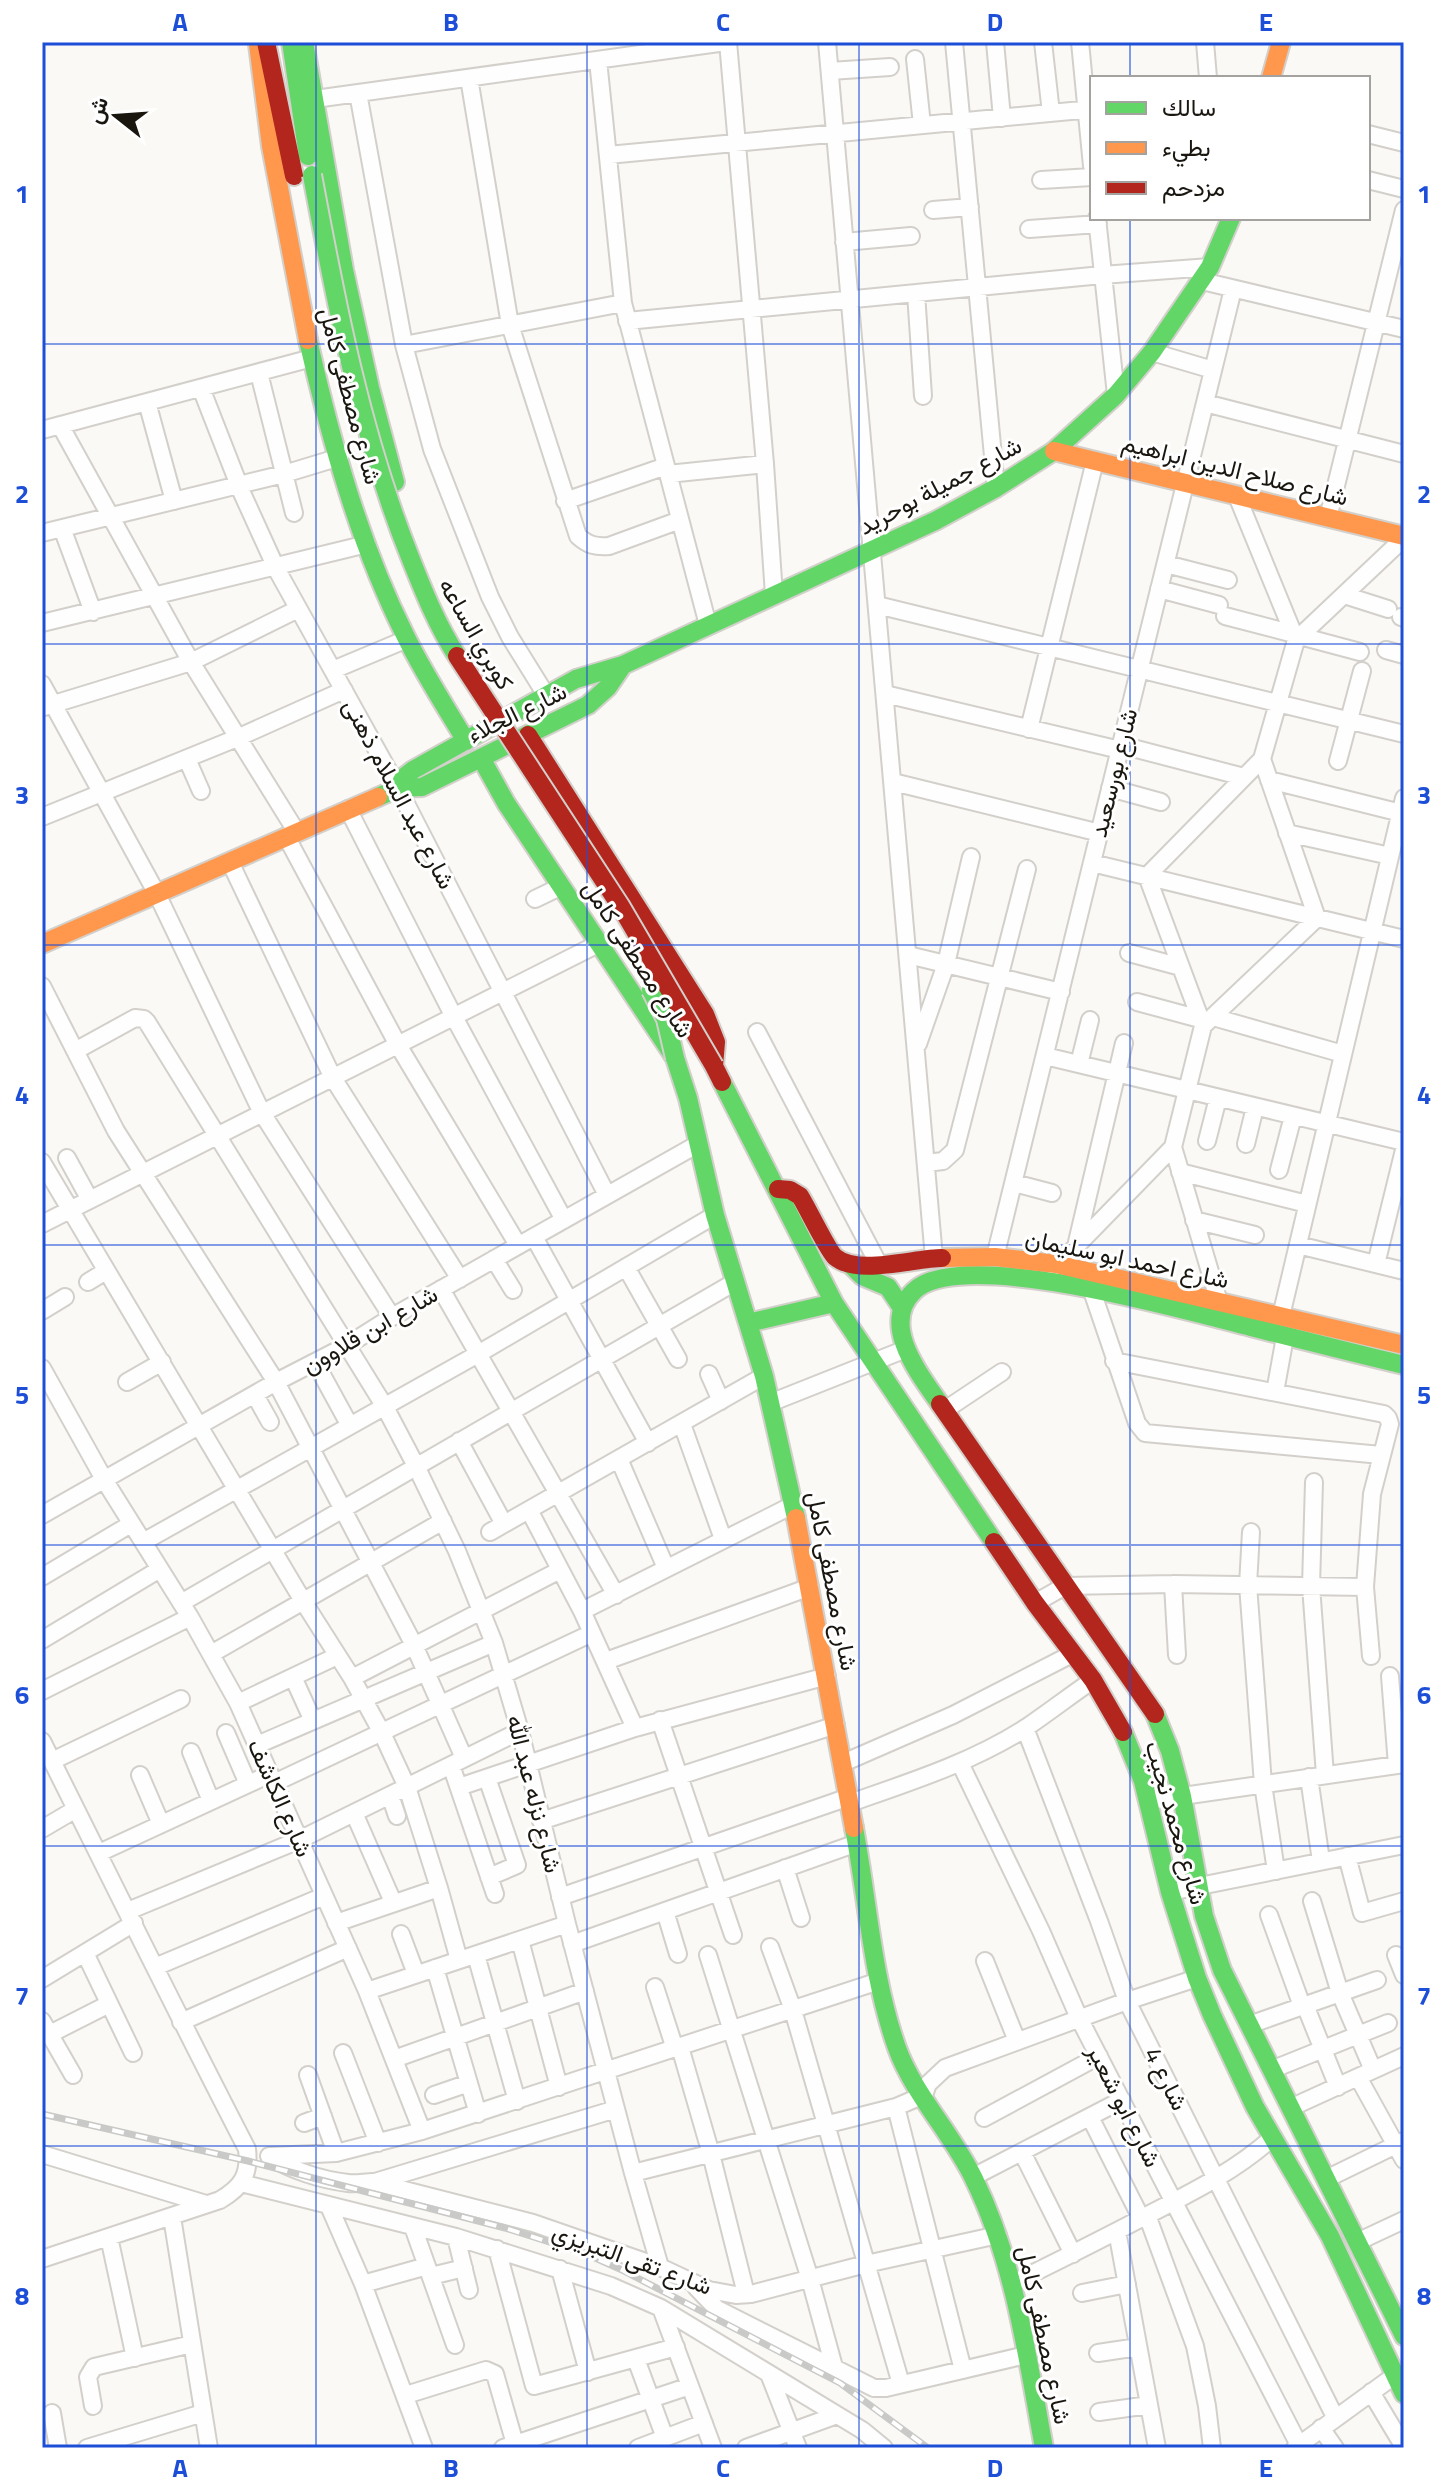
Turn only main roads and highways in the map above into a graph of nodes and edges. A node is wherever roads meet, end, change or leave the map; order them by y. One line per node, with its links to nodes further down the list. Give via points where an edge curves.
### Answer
1 (258, 42): 12 (main road, شارع مصطفى كامل, via 260,87 312,358)
2 (266, 42): 7 (main road)
3 (291, 42): 7 (main road)
4 (304, 42): 11 (main road, شارع مصطفى كامل, via 370,388)
5 (1281, 42): 6 (main road)
6 (1272, 76)
7 (303, 176): 20 (main road, كوبري الساعه, bridge, via 318,300 341,396 411,607 440,661 650,988 666,1019); 21 (main road, كوبري الساعه, bridge, via 370,439 430,608 621,907)
8 (1230, 220): 9 (main road, شارع جميلة بوحريد, via 1206,274 1152,352 1116,395)
9 (1054, 451): 10 (main road, شارع صلاح الدين ابراهيم); 13 (main road, شارع جميلة بوحريد, via 935,521)
10 (1404, 537)
11 (427, 575): 12 (main road, via 421,595 413,600 402,602); 14 (main road, شارع مصطفى كامل, via 455,635)
12 (385, 592): 16 (main road, شارع مصطفى كامل)
13 (623, 665): 14 (main road, شارع الجلاء, via 576,679); 15 (main road, شارع الجلاء, via 603,694)
14 (510, 716): 16 (main road, شارع الجلاء)
15 (528, 735): 17 (main road, شارع الجلاء); 21 (main road, شارع مصطفى كامل, via 705,1014 716,1042)
16 (466, 741): 18 (main road, شارع الجلاء, via 408,773)
17 (481, 758): 18 (main road, شارع الجلاء, via 422,787); 20 (main road, شارع مصطفى كامل)
18 (398, 788): 19 (main road, شارع الجلاء)
19 (42, 944)
20 (675, 1058): 26 (main road, شارع مصطفى كامل)
21 (714, 1066): 22 (main road, شارع مصطفى كامل)
22 (778, 1189): 23 (main road, via 800,1196 835,1257); 24 (main road, شارع مصطفى كامل)
23 (849, 1263): 25 (main road, via 862,1276 888,1287); 27 (main road, شارع احمد ابو سليمان, via 995,1257 1056,1264)
24 (834, 1303): 26 (main road); 30 (main road, شارع محمد نجيب, via 1113,1712 1148,1801 1170,1892)
25 (902, 1308): 28 (main road, شارع احمد ابو سليمان, via 917,1287 949,1277 1008,1277 1092,1291); 29 (main road, شارع محمد نجيب, via 900,1323 914,1366 1152,1708 1182,1796 1204,1916)
26 (748, 1323): 33 (main road, شارع مصطفى كامل, via 810,1587 879,1981 898,2052 973,2177 998,2235 1013,2283)
27 (1404, 1345)
28 (1404, 1365)
29 (1237, 2002): 30 (main road); 31 (main road, شارع محمد نجيب)
30 (1212, 2015): 32 (main road, شارع محمد نجيب, via 1249,2097 1330,2236)
31 (1404, 2337)
32 (1404, 2394)
33 (1044, 2448)

